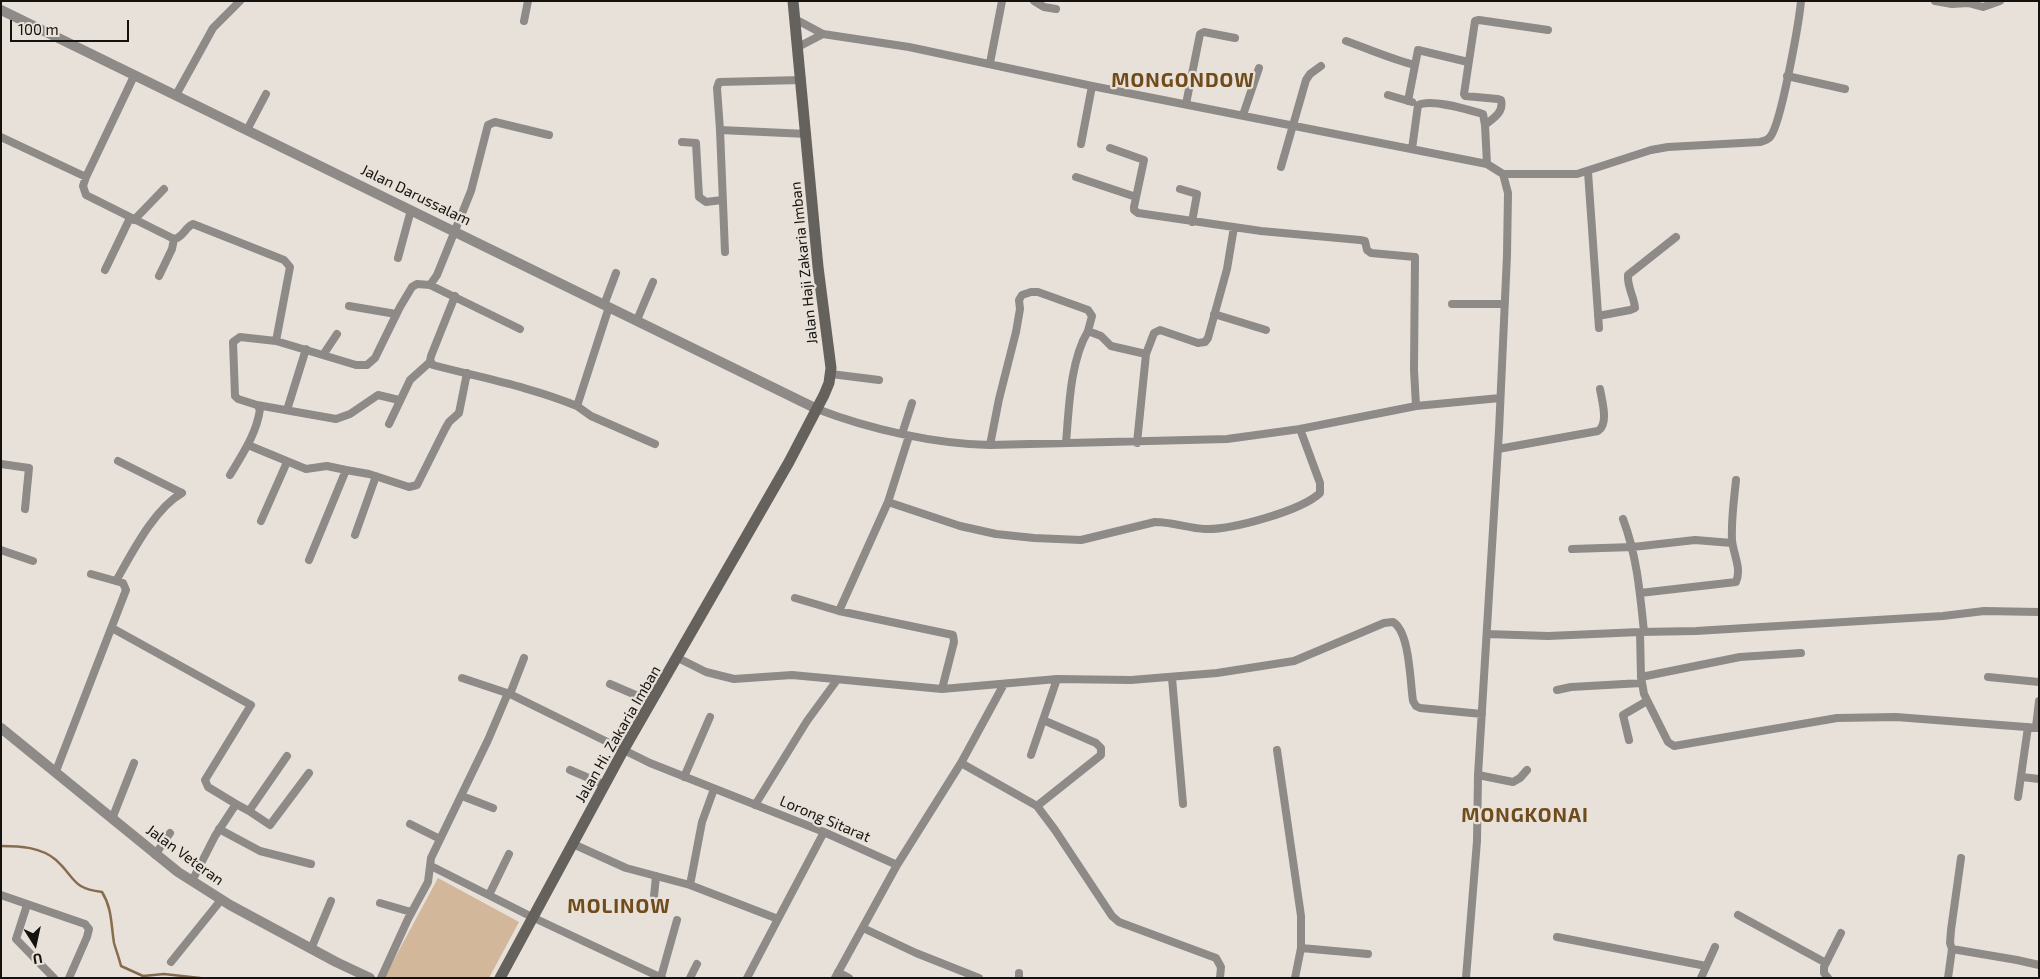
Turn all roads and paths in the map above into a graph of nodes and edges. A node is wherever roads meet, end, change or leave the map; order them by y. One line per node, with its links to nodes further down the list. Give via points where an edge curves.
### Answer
1 (240, 1): 29 (street, via 213,28)
2 (528, 1): 12 (street)
3 (793, 1): 11 (main road, Jalan Haji Zakaria Imban)
4 (1002, 1): 19 (street)
5 (1034, 1): 9 (street)
6 (1935, 1): 7 (street, via 1983,7)
7 (2000, 1)
8 (1801, 4): 24 (street)
9 (1056, 9)
10 (1, 10): 23 (street, Jalan Darussalam)
11 (795, 19): 14 (street); 17 (main road, Jalan Haji Zakaria Imban)
12 (524, 21)
13 (1548, 30): 18 (street, via 1475,21)
14 (823, 34): 17 (street); 19 (street)
15 (1235, 38): 32 (street, via 1200,34)
16 (1346, 41): 20 (street)
17 (798, 47): 25 (main road, Jalan Haji Zakaria Imban)
18 (1468, 62): 20 (street, via 1421,50 1417,52); 36 (street, via 1465,96 1502,100 1499,113)
19 (990, 64): 26 (street)
20 (1415, 65): 31 (street)
21 (1321, 66): 35 (street, via 1306,80)
22 (1259, 68): 34 (street)
23 (134, 76): 29 (street, Jalan Darussalam); 50 (street)
24 (1787, 76): 27 (street); 48 (street, via 1773,132 1766,140 1651,150)
25 (802, 80): 38 (street, via 719,82); 39 (main road, Jalan Haji Zakaria Imban)
26 (1092, 86): 32 (street); 43 (street)
27 (1846, 89)
28 (266, 94): 37 (street)
29 (176, 95): 37 (street, Jalan Darussalam)
30 (1388, 95): 31 (street)
31 (1408, 100): 33 (street)
32 (1186, 104): 34 (street)
33 (1418, 105): 36 (street, via 1444,105 1477,112 1483,114); 45 (street)
34 (1243, 115): 35 (street)
35 (1293, 125): 45 (street); 47 (street)
36 (1485, 125): 46 (street)
37 (248, 130): 56 (street, Jalan Darussalam)
38 (720, 130): 39 (street); 55 (street)
39 (806, 134): 90 (main road, Jalan Haji Zakaria Imban)
40 (549, 135): 60 (street, via 495,122 488,124 471,191)
41 (1, 137): 50 (street)
42 (682, 142): 55 (street, via 696,143 700,197 706,202)
43 (1081, 144)
44 (1110, 148): 54 (street, via 1144,160)
45 (1412, 149): 46 (street)
46 (1486, 164): 49 (street)
47 (1281, 167)
48 (1588, 172): 49 (street, via 1569,175); 77 (street)
49 (1503, 174): 72 (street, via 1508,192)
50 (86, 177): 57 (street, via 83,186 86,195)
51 (1076, 177): 54 (street)
52 (164, 189): 57 (street)
53 (1180, 189): 58 (street, via 1197,194)
54 (1136, 198): 58 (street, via 1134,210 1138,213)
55 (722, 200): 63 (street)
56 (411, 210): 60 (street, Jalan Darussalam); 64 (street)
57 (132, 219): 62 (street); 65 (street)
58 (1192, 222): 59 (street)
59 (1234, 227): 76 (street, via 1227,269); 98 (street, via 1360,240 1371,253 1415,257)
60 (456, 232): 69 (street); 74 (street, Jalan Darussalam)
61 (1676, 237): 77 (street, via 1628,275 1635,308)
62 (174, 239): 67 (street); 84 (street, via 181,237 194,224 289,264)
63 (725, 252)
64 (398, 258)
65 (105, 270)
66 (616, 273): 74 (street)
67 (159, 276)
68 (653, 282): 78 (street)
69 (430, 285): 70 (street); 75 (street, via 415,285)
70 (455, 296): 80 (street); 88 (street)
71 (1452, 304): 72 (street)
72 (1504, 304): 94 (street)
73 (349, 306): 75 (street)
74 (606, 306): 78 (street, Jalan Darussalam); 97 (street)
75 (396, 314): 87 (street, via 375,358 367,365)
76 (1214, 314): 81 (street); 86 (street, via 1204,342 1192,343 1160,330 1154,333)
77 (1598, 316): 79 (street)
78 (637, 320): 99 (street, Jalan Darussalam)
79 (1599, 328)
80 (520, 329)
81 (1266, 330)
82 (1088, 331): 86 (street, via 1101,336 1111,346); 104 (street, via 1075,372); 108 (street, via 1092,316 1088,310 1038,292 1022,295)
83 (337, 334): 87 (street)
84 (276, 340): 85 (street); 96 (street, via 240,337 233,342 235,396)
85 (306, 349): 87 (street); 100 (street)
86 (1146, 354): 105 (street)
87 (323, 355)
88 (430, 362): 89 (street, via 433,366); 93 (street, via 410,380)
89 (467, 373): 97 (street); 115 (street, via 459,414 449,422 417,485 408,487)
90 (831, 374): 91 (street); 99 (main road, Jalan Haji Zakaria Imban)
91 (879, 380)
92 (1600, 389): 109 (street, via 1602,429)
93 (399, 400): 100 (street, via 378,395 350,414 336,419); 101 (street)
94 (1500, 402): 98 (street); 109 (street)
95 (912, 403): 103 (street)
96 (257, 405): 100 (street); 106 (street, via 260,409 258,420)
97 (577, 406): 107 (street, via 591,416)
98 (1416, 406): 102 (street)
99 (817, 409): 103 (street); 118 (main road, Jalan Haji Zakaria Imban)
100 (287, 410)
101 (389, 424)
102 (1300, 429): 105 (street, via 1227,440); 117 (street, via 1320,483 1320,493 1314,499 1270,516 1222,528 1204,529 1155,522 1081,540 1034,538 960,526)
103 (906, 435): 108 (street); 117 (street)
104 (1066, 443): 105 (street); 108 (street)
105 (1137, 443)
106 (248, 444): 111 (street); 114 (street)
107 (655, 444)
108 (990, 446)
109 (1498, 449): 137 (street)
110 (118, 461): 130 (street, via 182,493 157,517)
111 (287, 462): 113 (street, via 306,469 327,466); 121 (street)
112 (1, 464): 119 (street, via 29,468)
113 (346, 470): 115 (street); 127 (street)
114 (230, 475)
115 (376, 476): 122 (street)
116 (1736, 480): 123 (street)
117 (888, 502): 133 (street)
118 (763, 506): 140 (main road, Jalan Hi. Zakaria Imban)
119 (25, 509)
120 (1623, 520): 124 (street)
121 (261, 521)
122 (356, 535)
123 (1732, 543): 124 (street, via 1695,540); 131 (street, via 1738,570 1736,582)
124 (1633, 547): 125 (street); 131 (street)
125 (1572, 548)
126 (1, 550): 128 (street)
127 (310, 560)
128 (33, 561)
129 (91, 574): 130 (street)
130 (116, 581): 135 (street, via 123,583 126,590)
131 (1640, 593): 136 (street)
132 (795, 598): 133 (street)
133 (840, 611): 150 (street, via 953,635)
134 (2039, 612): 136 (street, via 1984,611)
135 (112, 628): 170 (street); 180 (street, via 249,702 251,705 205,780 208,787)
136 (1642, 632): 137 (street, via 1548,636); 146 (street)
137 (1487, 634): 156 (street)
138 (1801, 653): 146 (street, via 1740,657)
139 (524, 658): 152 (street)
140 (678, 658): 145 (street, via 722,677 792,676); 154 (main road, Jalan Hi. Zakaria Imban)
141 (1988, 677): 147 (street)
142 (462, 678): 152 (street, Lorong Sitarat)
143 (1172, 678): 144 (street); 156 (street, via 1294,661 1393,622 1402,631 1406,643 1416,706); 182 (street)
144 (1056, 679): 149 (street); 158 (street)
145 (837, 680): 150 (street); 181 (street)
146 (1642, 680): 151 (street); 155 (street)
147 (2039, 682)
148 (610, 684): 154 (street)
149 (1004, 684): 150 (street); 167 (street)
150 (942, 689)
151 (1557, 690)
152 (509, 694): 162 (street, Lorong Sitarat); 178 (street)
153 (2039, 701): 159 (street)
154 (652, 702): 162 (main road, Jalan Hi. Zakaria Imban)
155 (1647, 702): 159 (street, via 1668,742 1674,746 1837,718 1896,717); 161 (street, via 1623,715)
156 (1482, 714): 172 (street)
157 (710, 717): 173 (street)
158 (1043, 720): 164 (street); 183 (street, via 1096,743 1101,754)
159 (2034, 727): 174 (street)
160 (1, 728): 170 (street, Jalan Veteran)
161 (1629, 740)
162 (624, 749): 173 (street, Lorong Sitarat); 176 (main road, Jalan Hi. Zakaria Imban)
163 (1277, 750): 219 (street, via 1301,916)
164 (1032, 755)
165 (286, 756): 185 (street)
166 (134, 763): 186 (street)
167 (961, 763): 183 (street); 197 (street)
168 (570, 770): 176 (street)
169 (1526, 770): 172 (street, via 1514,782)
170 (56, 771): 186 (street, Jalan Veteran)
171 (309, 773): 185 (street, via 270,825)
172 (1478, 775): 240 (street)
173 (684, 777): 177 (street, Lorong Sitarat)
174 (2022, 777): 175 (street); 179 (street)
175 (2039, 779)
176 (605, 786): 192 (main road, Jalan Hi. Zakaria Imban)
177 (714, 788): 181 (street, Lorong Sitarat); 201 (street, via 702,822)
178 (462, 796): 184 (street); 191 (street)
179 (2018, 797)
180 (236, 804): 185 (street); 188 (street)
181 (755, 804): 190 (street, Lorong Sitarat)
182 (1183, 804)
183 (1037, 806): 238 (street, via 1115,920 1216,958 1221,967)
184 (494, 808)
185 (249, 811)
186 (112, 818): 194 (street, Jalan Veteran)
187 (410, 824): 191 (street)
188 (219, 829): 196 (street, via 260,851); 200 (street)
189 (170, 832): 194 (street)
190 (824, 832): 197 (street, Lorong Sitarat); 212 (street)
191 (440, 839): 198 (street, via 431,858)
192 (573, 844): 199 (street, via 626,868); 211 (main road, Jalan Hi. Zakaria Imban)
193 (509, 854): 202 (street)
194 (155, 855): 200 (street, Jalan Veteran)
195 (1962, 858): 220 (street, via 1950,943)
196 (311, 864)
197 (897, 865): 214 (street)
198 (431, 866): 202 (street); 209 (street, via 428,882)
199 (656, 876): 201 (street); 208 (street)
200 (192, 881): 204 (street, Jalan Veteran)
201 (690, 886): 212 (street)
202 (489, 895): 211 (street)
203 (1, 896): 207 (street)
204 (221, 900): 218 (street, Jalan Veteran); 222 (street)
205 (331, 901): 218 (street)
206 (380, 903): 209 (street)
207 (27, 905): 229 (street, via 16,939); 230 (street, via 86,924 89,929)
208 (653, 907)
209 (411, 912): 232 (street)
210 (1738, 915): 223 (street)
211 (532, 916): 228 (street); 233 (main road, Jalan Hi. Zakaria Imban)
212 (778, 919): 235 (street)
213 (677, 920): 228 (street)
214 (862, 928): 227 (street); 237 (street)
215 (1841, 933): 223 (street)
216 (1557, 937): 226 (street)
217 (1715, 947): 226 (street)
218 (311, 948): 231 (street, Jalan Veteran)
219 (1301, 948): 221 (street); 239 (street)
220 (1952, 949): 225 (street); 243 (street)
221 (1368, 954)
222 (172, 962)
223 (1826, 963): 242 (street, via 1824,973)
224 (697, 964): 234 (street)
225 (2039, 965)
226 (1706, 966): 241 (street)
227 (837, 975): 236 (street)
228 (662, 977)
229 (54, 978)
230 (69, 978)
231 (370, 978)
232 (381, 978)
233 (500, 978)
234 (690, 978)
235 (747, 978)
236 (849, 978)
237 (979, 978)
238 (1220, 978)
239 (1295, 978)
240 (1466, 978)
241 (1701, 978)
242 (1828, 978)
243 (1948, 978)

